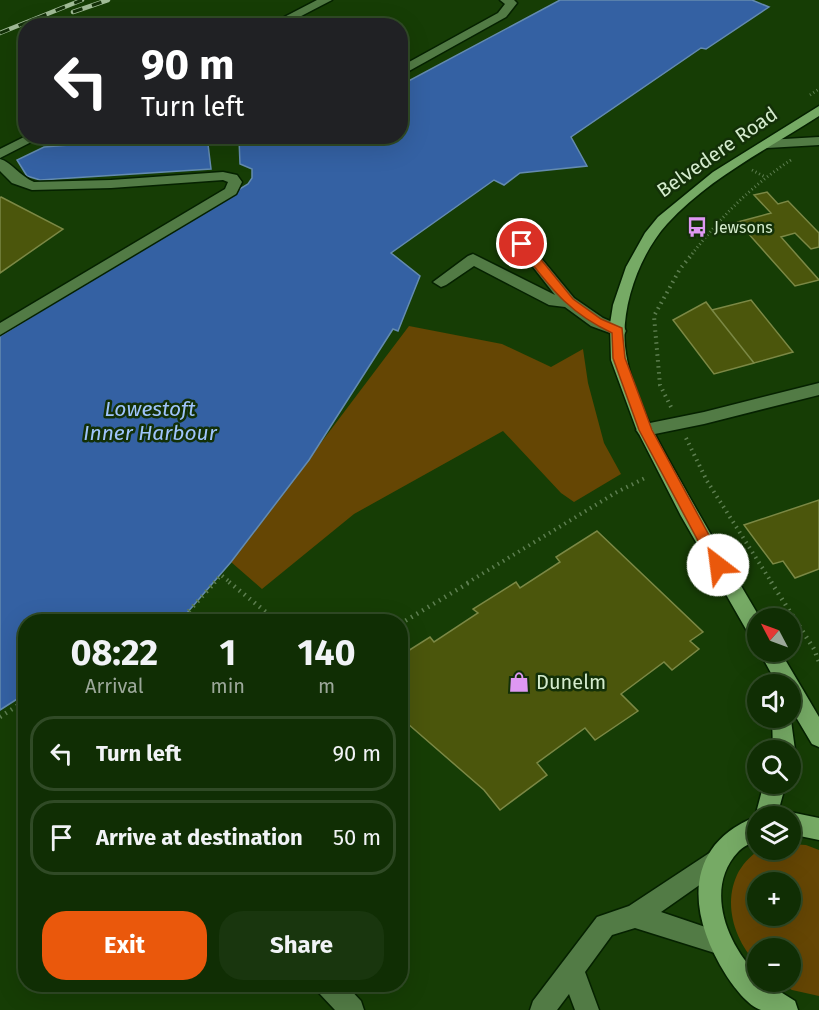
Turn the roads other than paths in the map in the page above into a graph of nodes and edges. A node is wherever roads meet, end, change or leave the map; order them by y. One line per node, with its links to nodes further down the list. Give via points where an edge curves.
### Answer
1 (326, 0): 3 (street)
2 (506, 0): 4 (street, via 511,3 502,15)
3 (289, 18)
4 (408, 68)
5 (819, 110): 8 (highway, Belvedere Road)
6 (819, 141): 8 (street)
7 (21, 144): 9 (street)
8 (768, 144): 15 (highway, Belvedere Road, via 692,194 662,221 642,247 630,274)
9 (0, 154)
10 (0, 163): 14 (street, via 17,180 32,186 223,176 235,182 231,191)
11 (522, 244): 13 (street)
12 (441, 282): 13 (street, via 473,259 554,301)
13 (569, 302): 15 (street)
14 (0, 330)
15 (618, 331): 17 (highway, Belvedere Road, via 619,358)
16 (819, 389): 17 (street)
17 (645, 430): 18 (highway, Belvedere Road)
18 (747, 613)
19 (801, 708): 20 (highway)
20 (819, 737)
21 (801, 825): 22 (highway)
22 (819, 829)
23 (747, 832): 24 (highway)
24 (720, 857): 25 (street); 26 (highway, via 713,872 709,906)
25 (635, 916): 26 (street); 27 (street, via 605,925)
26 (718, 942): 28 (highway)
27 (572, 971): 31 (street); 32 (street)
28 (744, 981): 33 (highway); 34 (highway)
29 (335, 992): 30 (street)
30 (352, 1010)
31 (542, 1010)
32 (587, 1010)
33 (754, 1010)
34 (786, 1010)

